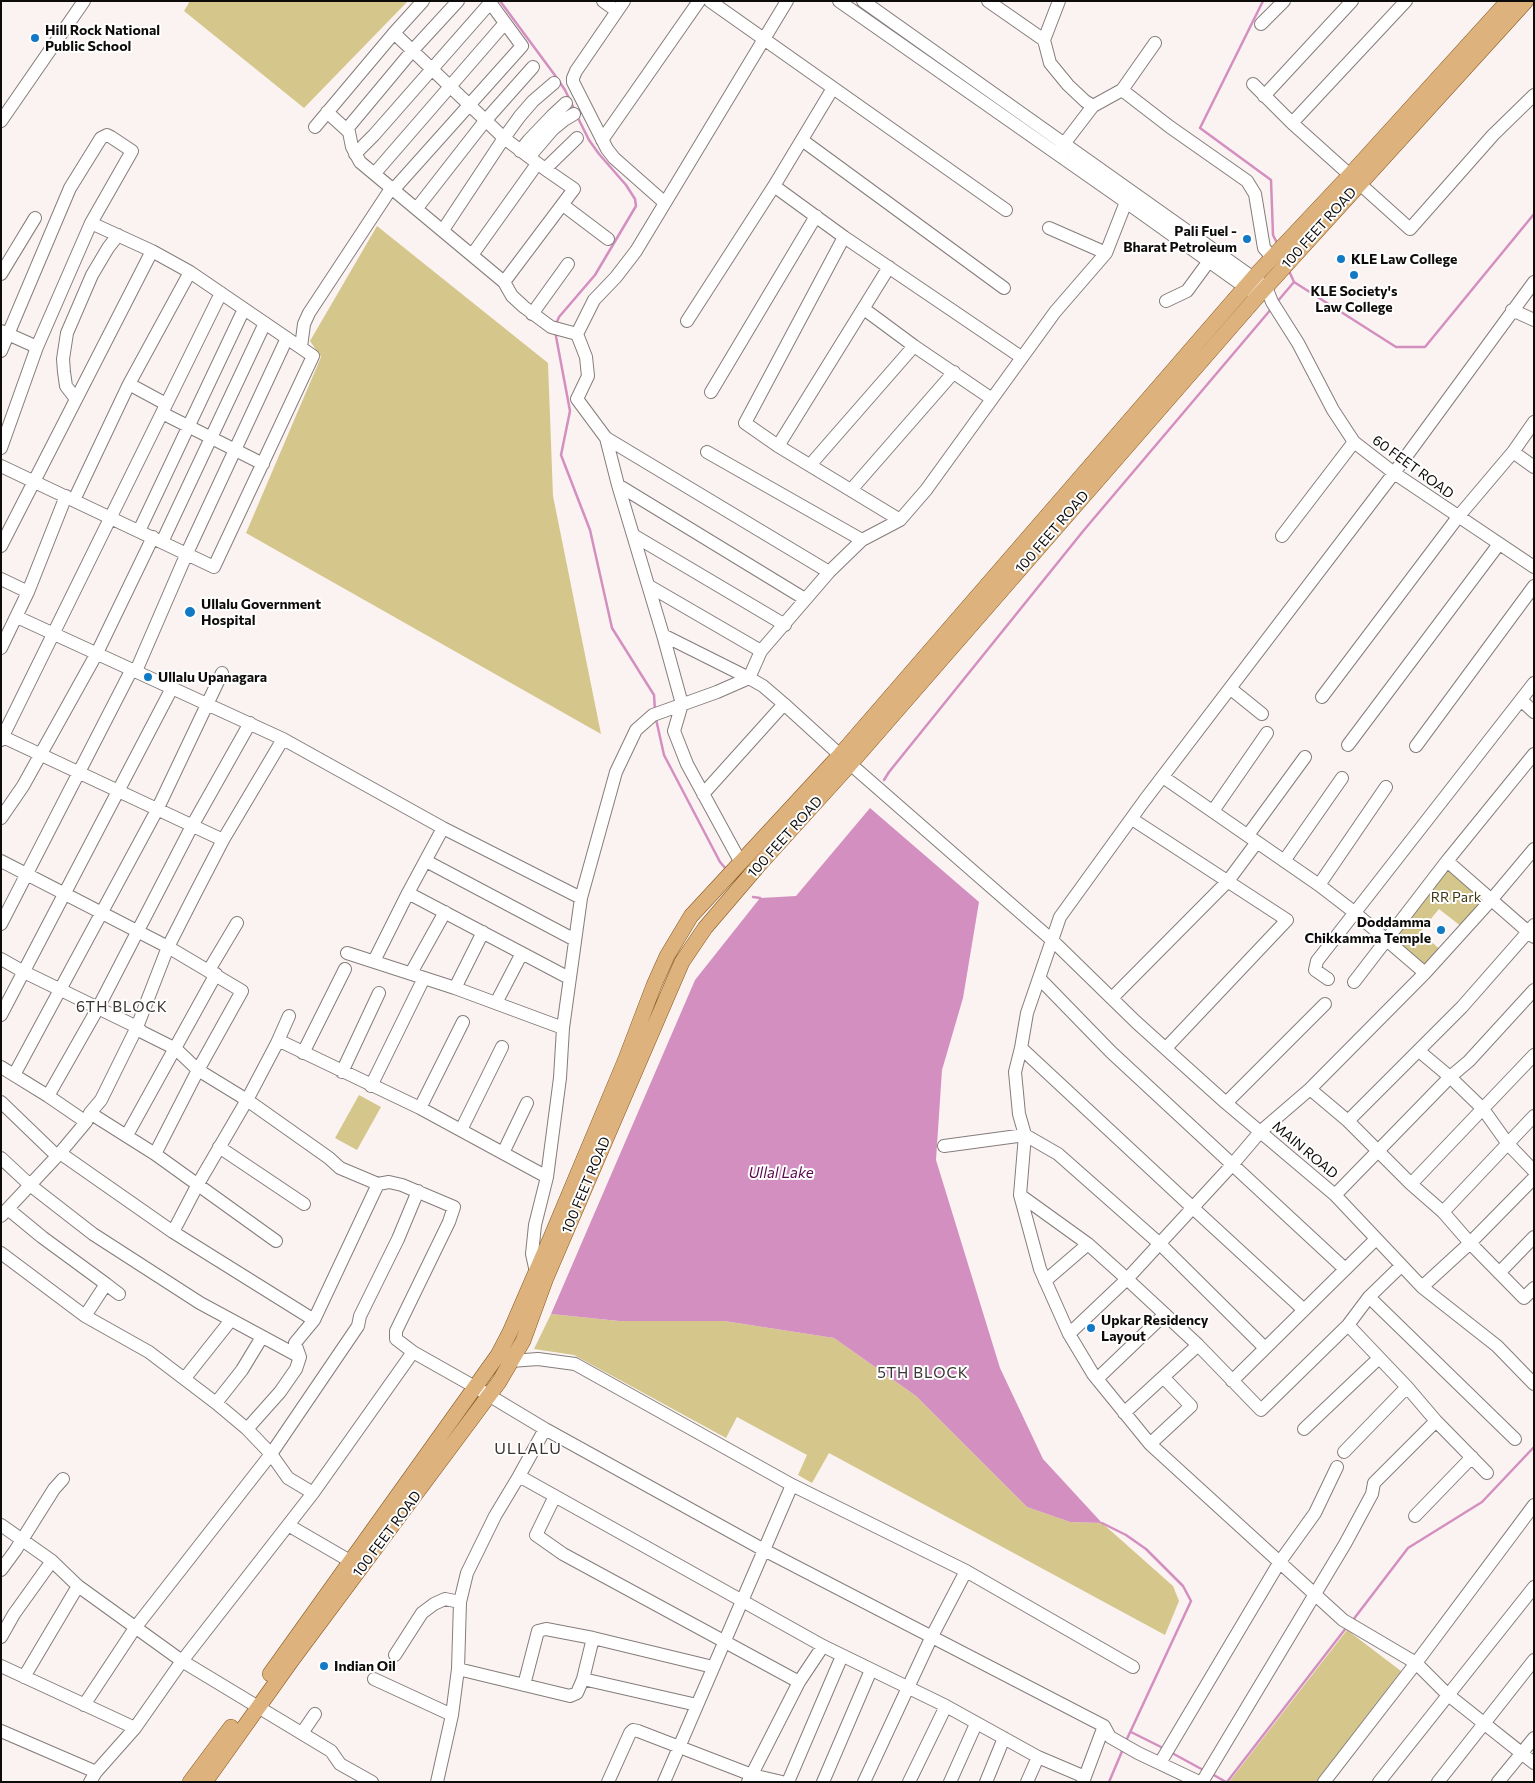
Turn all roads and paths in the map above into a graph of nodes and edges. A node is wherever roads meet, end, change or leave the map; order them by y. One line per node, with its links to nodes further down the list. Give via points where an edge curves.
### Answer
1 (84, 1): 40 (street)
2 (423, 1): 21 (street)
3 (458, 1): 25 (street)
4 (603, 1): 18 (street)
5 (700, 1): 47 (street)
6 (710, 1): 22 (street)
7 (788, 1): 22 (street)
8 (839, 1): 49 (street)
9 (863, 1): 49 (street)
10 (988, 1): 23 (street)
11 (1059, 1): 23 (street)
12 (1284, 1): 20 (street)
13 (1352, 1): 34 (street)
14 (1406, 1): 42 (street)
15 (1508, 1): 53 (main road, 100 FEET ROAD)
16 (1526, 1): 53 (main road, 100 FEET ROAD)
17 (490, 2): 19 (street); 27 (street)
18 (620, 6): 47 (street, via 573,78)
19 (505, 23): 30 (street); 36 (street, via 522,46)
20 (1261, 24)
21 (394, 33): 25 (street); 38 (street)
22 (764, 40): 31 (street); 57 (street)
23 (1044, 40): 37 (street, via 1050,63 1068,85)
24 (1155, 43): 32 (street)
25 (412, 51): 27 (street); 44 (street)
26 (533, 68): 41 (street)
27 (432, 70): 30 (street); 50 (street)
28 (554, 83): 45 (street, via 527,108)
29 (1253, 84): 34 (street)
30 (450, 88): 36 (street); 52 (street)
31 (833, 88): 48 (street); 60 (street)
32 (1122, 90): 37 (street); 70 (street, via 1247,181 1255,194 1264,248)
33 (1534, 95): 53 (street, via 1493,135 1410,230)
34 (1264, 96): 42 (street)
35 (566, 103): 51 (street, via 528,140)
36 (468, 106): 41 (street); 55 (street)
37 (1093, 106): 49 (street)
38 (327, 112): 43 (street); 44 (street)
39 (574, 114): 51 (street, via 553,130)
40 (1, 120)
41 (484, 121): 45 (street); 59 (street)
42 (1292, 123): 53 (street)
43 (315, 127)
44 (347, 129): 50 (street)
45 (504, 138): 51 (street); 65 (street)
46 (577, 138): 51 (street)
47 (602, 140): 57 (street, via 614,158)
48 (802, 140): 54 (street); 81 (street)
49 (1060, 149): 56 (street); 80 (street)
50 (355, 154): 52 (street)
51 (533, 160): 58 (street, via 574,189); 72 (street)
52 (375, 174): 55 (street)
53 (1355, 179): 70 (main road, 100 FEET ROAD); 80 (main road, 100 FEET ROAD, via 1286,264)
54 (774, 186): 61 (street); 89 (street)
55 (393, 188): 59 (street); 95 (street, via 309,312)
56 (1126, 202): 71 (street); 73 (street)
57 (665, 203): 92 (street, via 636,251 594,300)
58 (562, 205): 68 (street); 78 (street)
59 (417, 208): 65 (street)
60 (1006, 210)
61 (816, 216): 67 (street); 101 (street)
62 (34, 218): 77 (street)
63 (91, 222): 66 (street); 91 (street, via 132,151 107,135 100,138 70,188); 96 (street)
64 (1049, 228): 71 (street)
65 (443, 230): 72 (street)
66 (118, 235): 69 (street); 102 (street, via 92,275 67,333 64,372 66,386)
67 (844, 237): 75 (street); 110 (street, via 745,423)
68 (608, 239)
69 (152, 251): 76 (street); 102 (street)
70 (1277, 252): 80 (main road, 100 FEET ROAD)
71 (1106, 254): 98 (street)
72 (472, 255): 78 (street)
73 (1209, 261): 80 (street); 83 (street, via 1187,292)
74 (568, 264): 87 (street)
75 (888, 267): 84 (street); 98 (street)
76 (190, 272): 82 (street); 100 (street)
77 (1, 274)
78 (504, 282): 87 (street, via 517,302)
79 (1534, 282): 86 (street)
80 (1255, 287): 109 (street, 60 FEET ROAD, via 1273,305 1298,343 1333,410); 171 (main road, 100 FEET ROAD)
81 (1004, 288)
82 (221, 293): 85 (street); 104 (street)
83 (1166, 300)
84 (864, 308): 94 (street); 110 (street)
85 (244, 309): 90 (street); 106 (street)
86 (1512, 310): 88 (street); 119 (street)
87 (532, 314): 92 (street, via 555,328)
88 (1534, 320)
89 (687, 321)
90 (266, 324): 93 (street); 107 (street)
91 (5, 333): 96 (street); 97 (street)
92 (576, 334): 108 (street, via 586,357 588,376 577,399)
93 (287, 338): 95 (street); 112 (street)
94 (914, 346): 99 (street); 116 (street)
95 (301, 347): 115 (street, via 313,356)
96 (37, 348): 111 (street)
97 (1, 351)
98 (1021, 357): 103 (street)
99 (954, 372): 103 (street); 122 (street)
100 (129, 384): 104 (street); 123 (street)
101 (710, 392)
102 (76, 399): 120 (street)
103 (992, 399): 126 (street, via 926,490)
104 (164, 408): 106 (street); 125 (street)
105 (1534, 422): 114 (street)
106 (189, 426): 107 (street); 127 (street)
107 (211, 438): 112 (street); 130 (street)
108 (606, 438): 121 (street); 136 (street)
109 (1354, 442): 119 (street, 60 FEET ROAD); 129 (street)
110 (778, 446): 116 (street)
111 (1, 448)
112 (235, 450): 115 (street); 134 (street)
113 (707, 452): 131 (street)
114 (1514, 452): 118 (street); 124 (street)
115 (263, 464): 134 (street, via 214,567)
116 (810, 464): 122 (street)
117 (1, 466): 120 (street)
118 (1534, 466)
119 (1394, 473): 124 (street, 60 FEET ROAD); 154 (street)
120 (34, 481): 123 (street); 133 (street)
121 (618, 485): 128 (street); 141 (street)
122 (851, 490): 126 (street)
123 (70, 498): 125 (street); 140 (street)
124 (1458, 517): 132 (street, 60 FEET ROAD); 155 (street)
125 (110, 518): 127 (street); 144 (street)
126 (900, 520): 131 (street)
127 (139, 531): 130 (street)
128 (633, 535): 138 (street); 143 (street)
129 (1282, 536)
130 (157, 540): 134 (street); 148 (street)
131 (862, 540): 136 (street)
132 (1498, 544): 135 (street, 60 FEET ROAD); 166 (street)
133 (1, 546)
134 (186, 554): 149 (street)
135 (1534, 567)
136 (829, 572): 141 (street)
137 (1, 579): 140 (street)
138 (649, 586): 145 (street); 147 (street)
139 (1534, 586): 167 (street)
140 (28, 592): 142 (street)
141 (804, 599): 143 (street)
142 (17, 617): 144 (street); 146 (street)
143 (785, 625): 147 (street)
144 (54, 634): 148 (street); 164 (street)
145 (663, 635): 151 (street, MAIN ROAD); 158 (street)
146 (1, 648)
147 (762, 652): 151 (street)
148 (97, 653): 149 (street); 168 (street)
149 (134, 670): 153 (street); 172 (street)
150 (222, 673): 157 (street)
151 (748, 678): 158 (street); 159 (street, MAIN ROAD)
152 (1534, 683): 156 (street)
153 (172, 688): 157 (street); 176 (street)
154 (1231, 689): 161 (street); 173 (street)
155 (1322, 697)
156 (1521, 700): 160 (street); 201 (street)
157 (208, 704): 162 (street); 178 (street)
158 (682, 704): 177 (street, via 674,731); 197 (street, via 653,715 636,730 616,772)
159 (784, 704): 171 (street, MAIN ROAD); 177 (street)
160 (1534, 712)
161 (1262, 714)
162 (250, 723): 165 (street); 182 (street)
163 (1267, 733): 179 (street)
164 (2, 738): 168 (street)
165 (283, 739): 183 (street); 185 (street)
166 (1348, 745)
167 (1416, 746)
168 (40, 754): 172 (street); 180 (street)
169 (1534, 754): 190 (street)
170 (1305, 757): 184 (street)
171 (845, 760): 192 (main road, 100 FEET ROAD); 209 (street, MAIN ROAD)
172 (79, 773): 176 (street); 191 (street)
173 (1163, 777): 179 (street); 181 (street)
174 (1342, 778): 189 (street)
175 (1386, 786): 194 (street)
176 (119, 792): 178 (street); 195 (street)
177 (703, 794): 192 (street)
178 (157, 810): 182 (street); 199 (street)
179 (1213, 812): 184 (street)
180 (1, 818)
181 (1132, 819): 193 (street); 209 (street, via 1060,917)
182 (192, 826): 185 (street); 204 (street)
183 (443, 828): 188 (street); 197 (street)
184 (1253, 839): 189 (street); 193 (street)
185 (223, 840): 210 (street)
186 (1534, 849): 198 (street)
187 (1, 861): 191 (street)
188 (426, 861): 196 (street); 208 (street)
189 (1284, 861): 194 (street)
190 (1447, 861): 198 (street); 207 (street)
191 (26, 874): 195 (street); 203 (street)
192 (738, 875): 300 (main road, 100 FEET ROAD, via 682,962)
193 (1228, 880): 229 (street); 241 (street, via 1287,920)
194 (1319, 885): 201 (street)
195 (64, 892): 199 (street); 216 (street)
196 (408, 892): 200 (street); 214 (street)
197 (581, 898): 208 (street)
198 (1492, 899): 205 (street); 219 (street)
199 (102, 912): 204 (street); 226 (street)
200 (445, 912): 206 (street); 218 (street)
201 (1354, 912): 207 (street); 223 (street, via 1317,961 1315,970)
202 (237, 923): 217 (street)
203 (1, 924)
204 (138, 931): 210 (street); 232 (street)
205 (1532, 931): 243 (street)
206 (483, 932): 212 (street); 225 (street)
207 (1386, 939): 219 (street); 224 (street)
208 (575, 940): 221 (street)
209 (1053, 941): 222 (street); 229 (street, MAIN ROAD)
210 (168, 947): 217 (street); 236 (street)
211 (347, 953): 214 (street)
212 (522, 953): 221 (street); 230 (street)
213 (1, 959): 216 (street)
214 (374, 961): 218 (street)
215 (345, 969): 244 (street)
216 (24, 972): 226 (street); 233 (street)
217 (212, 972): 242 (street); 246 (street, via 242,991)
218 (411, 973): 220 (street)
219 (1425, 973): 251 (street)
220 (424, 978): 225 (street); 250 (street)
221 (570, 978): 237 (street)
222 (1039, 978): 240 (street, via 1027,1013); 274 (street, via 1111,1052)
223 (1328, 979)
224 (1354, 982)
225 (455, 988): 230 (street)
226 (61, 990): 232 (street); 247 (street)
227 (1534, 990): 249 (street, via 1469,1061)
228 (379, 993): 248 (street)
229 (1112, 998): 241 (street, MAIN ROAD)
230 (496, 1003): 237 (street)
231 (1325, 1004): 255 (street)
232 (98, 1008): 236 (street); 252 (street)
233 (1, 1015)
234 (289, 1016): 238 (street)
235 (463, 1022): 257 (street)
236 (137, 1027): 242 (street); 260 (street, via 101,1100)
237 (563, 1028): 276 (street)
238 (277, 1043): 244 (street); 253 (street)
239 (502, 1047): 262 (street)
240 (1022, 1048): 265 (street, via 1015,1072 1018,1114); 286 (street)
241 (1166, 1048): 255 (street, MAIN ROAD)
242 (176, 1049): 246 (street); 264 (street)
243 (1419, 1050): 249 (street); 261 (street)
244 (304, 1053): 248 (street)
245 (1534, 1056): 258 (street)
246 (198, 1070): 253 (street); 271 (street)
247 (5, 1071): 252 (street)
248 (342, 1072): 250 (street)
249 (1450, 1077): 258 (street); 269 (street)
250 (371, 1086): 257 (street)
251 (1310, 1089): 261 (street); 263 (street)
252 (48, 1096): 260 (street)
253 (248, 1100): 268 (street); 279 (street, via 340,1168)
254 (1, 1102): 272 (street)
255 (1226, 1103): 263 (street, MAIN ROAD)
256 (527, 1104): 270 (street)
257 (420, 1108): 262 (street)
258 (1483, 1109): 266 (street); 280 (street)
259 (1534, 1116): 266 (street)
260 (88, 1118): 264 (street); 272 (street)
261 (1348, 1122): 269 (street)
262 (461, 1130): 270 (street)
263 (1260, 1132): 274 (street); 284 (street, MAIN ROAD)
264 (127, 1135): 271 (street)
265 (1025, 1135): 267 (street); 283 (street); 295 (street, via 1058,1154)
266 (1508, 1144): 275 (street); 288 (street)
267 (944, 1146)
268 (219, 1147): 278 (street); 285 (street)
269 (1378, 1151): 280 (street); 284 (street)
270 (503, 1153): 276 (street)
271 (156, 1154): 278 (street)
272 (58, 1155): 281 (street); 289 (street)
273 (1, 1158): 281 (street)
274 (1232, 1165): 286 (street); 298 (street)
275 (1534, 1171)
276 (547, 1177): 300 (street, via 535,1225 532,1254)
277 (1534, 1178): 293 (street)
278 (198, 1184): 289 (street); 292 (street)
279 (378, 1184): 282 (street, via 389,1182); 312 (street)
280 (1411, 1184): 288 (street)
281 (30, 1185): 287 (street); 311 (street, via 93,1234)
282 (418, 1191): 318 (street, via 454,1207 396,1331 396,1339); 339 (street, via 358,1326)
283 (1020, 1195): 294 (street); 302 (street)
284 (1335, 1195): 291 (street, MAIN ROAD)
285 (304, 1204)
286 (1193, 1208): 295 (street); 308 (street)
287 (5, 1212): 303 (street)
288 (1442, 1212): 293 (street)
289 (173, 1232): 312 (street)
290 (1534, 1237): 299 (street)
291 (1376, 1239): 297 (street, MAIN ROAD); 298 (street)
292 (276, 1241)
293 (1470, 1243): 299 (street); 304 (street)
294 (1088, 1244): 301 (street); 302 (street)
295 (1160, 1244): 301 (street); 317 (street)
296 (1, 1253): 310 (street)
297 (1401, 1266): 304 (street, MAIN ROAD); 307 (street)
298 (1345, 1269): 308 (street)
299 (1499, 1273): 305 (street, via 1524,1298)
300 (541, 1275): 321 (main road, 100 FEET ROAD, via 523,1341); 327 (main road, 100 FEET ROAD, via 498,1355)
301 (1127, 1279): 309 (street); 314 (street)
302 (1045, 1281): 314 (street)
303 (106, 1284): 306 (street); 310 (street)
304 (1422, 1287): 326 (street, MAIN ROAD, via 1497,1346)
305 (1532, 1292)
306 (119, 1294)
307 (1369, 1297): 313 (street); 336 (street)
308 (1304, 1310): 317 (street)
309 (1165, 1314): 316 (street); 324 (street)
310 (85, 1316): 323 (street, via 149,1352)
311 (231, 1320): 315 (street); 323 (street)
312 (314, 1320): 319 (street, via 295,1343)
313 (1348, 1325): 320 (street); 325 (street, via 1261,1410)
314 (1069, 1334): 324 (street)
315 (262, 1337): 319 (street); 330 (street)
316 (1198, 1345): 322 (street); 325 (street)
317 (1265, 1348): 325 (street)
318 (413, 1352): 327 (street); 346 (street)
319 (300, 1358): 333 (street, via 290,1379)
320 (1380, 1358): 328 (street); 335 (street)
321 (511, 1361): 329 (main road, 100 FEET ROAD); 345 (street, via 538,1359 574,1364)
322 (1163, 1377): 331 (street); 337 (street, via 1191,1406)
323 (184, 1378): 330 (street)
324 (1097, 1380): 331 (street)
325 (1232, 1381)
326 (1534, 1384)
327 (475, 1386): 329 (street); 354 (main road, 100 FEET ROAD)
328 (1407, 1387): 332 (street); 338 (street)
329 (489, 1396): 334 (street); 388 (main road, 100 FEET ROAD)
330 (216, 1403): 333 (street)
331 (1124, 1413): 337 (street)
332 (1436, 1422): 340 (street); 361 (street, via 1374,1483 1368,1503)
333 (247, 1429): 339 (street)
334 (545, 1429): 343 (street); 353 (street)
335 (1304, 1429)
336 (1515, 1439)
337 (1150, 1444): 356 (street)
338 (1344, 1452)
339 (271, 1454): 346 (street, via 288,1478); 364 (street)
340 (1472, 1457): 342 (street); 349 (street)
341 (1337, 1467): 356 (street, via 1315,1513)
342 (1487, 1473)
343 (520, 1476): 347 (street); 363 (street, via 495,1516 467,1573)
344 (63, 1479): 352 (street)
345 (792, 1485): 353 (street); 358 (street)
346 (313, 1493): 351 (street)
347 (555, 1496): 362 (street); 368 (street, via 536,1535 563,1554)
348 (1534, 1505): 374 (street)
349 (1414, 1516)
350 (1, 1525): 352 (street)
351 (288, 1525): 354 (street); 373 (street)
352 (23, 1540): 355 (street); 357 (street)
353 (764, 1550): 362 (street); 366 (street)
354 (350, 1560): 388 (main road, 100 FEET ROAD)
355 (52, 1562): 359 (street); 365 (street)
356 (1279, 1563): 361 (street); 404 (street)
357 (1, 1570)
358 (966, 1571): 366 (street); 377 (street)
359 (78, 1586): 364 (street); 380 (street)
360 (1534, 1586): 386 (street)
361 (1314, 1594): 374 (street, via 1343,1620); 423 (street)
362 (742, 1600): 368 (street); 369 (street)
363 (460, 1602): 370 (street, via 445,1599 422,1613); 378 (street)
364 (135, 1628): 373 (street); 387 (street)
365 (1, 1636)
366 (932, 1636): 385 (street); 395 (street)
367 (593, 1638): 376 (street); 381 (street); 384 (street, via 546,1629 538,1631)
368 (724, 1642): 376 (street); 383 (street)
369 (822, 1646): 371 (street); 383 (street)
370 (394, 1655)
371 (842, 1656): 379 (street); 416 (street)
372 (1534, 1660): 393 (street)
373 (182, 1661): 388 (street); 396 (street)
374 (1416, 1663): 386 (street); 424 (street)
375 (1, 1666): 380 (street)
376 (714, 1667): 389 (street)
377 (1133, 1667)
378 (458, 1669): 384 (street); 392 (street)
379 (871, 1670): 385 (street); 417 (street)
380 (24, 1677): 387 (street)
381 (582, 1679): 384 (street, via 577,1693 570,1696); 389 (street)
382 (374, 1680): 392 (street)
383 (799, 1682): 407 (street)
384 (524, 1685)
385 (907, 1689): 390 (street); 418 (street)
386 (1447, 1694): 393 (street); 425 (street)
387 (84, 1704): 396 (street)
388 (255, 1704): 398 (street); 409 (main road, 100 FEET ROAD); 410 (main road, 100 FEET ROAD)
389 (697, 1704): 401 (street)
390 (946, 1706): 394 (street); 419 (street)
391 (315, 1714): 398 (street)
392 (452, 1715): 412 (street)
393 (1484, 1723): 402 (street); 426 (street)
394 (976, 1724): 399 (street); 420 (street)
395 (1104, 1726): 404 (street, via 1110,1737); 408 (street)
396 (135, 1728): 406 (street)
397 (1, 1731): 406 (street)
398 (302, 1734): 411 (street, via 331,1751 340,1764)
399 (1004, 1738): 403 (street); 421 (street)
400 (1534, 1738): 402 (street)
401 (679, 1747): 407 (street); 413 (street, via 631,1731); 414 (street)
402 (1522, 1753): 405 (street); 427 (street)
403 (1038, 1757): 408 (street); 422 (street)
404 (1160, 1763): 423 (street)
405 (1534, 1763)
406 (93, 1777)
407 (750, 1779): 415 (street)
408 (1084, 1779)
409 (190, 1782)
410 (205, 1782)
411 (372, 1782)
412 (437, 1782)
413 (608, 1782)
414 (664, 1782)
415 (782, 1782)
416 (788, 1782)
417 (823, 1782)
418 (864, 1782)
419 (909, 1782)
420 (950, 1782)
421 (986, 1782)
422 (1027, 1782)
423 (1200, 1782)
424 (1324, 1782)
425 (1379, 1782)
426 (1438, 1782)
427 (1498, 1782)

